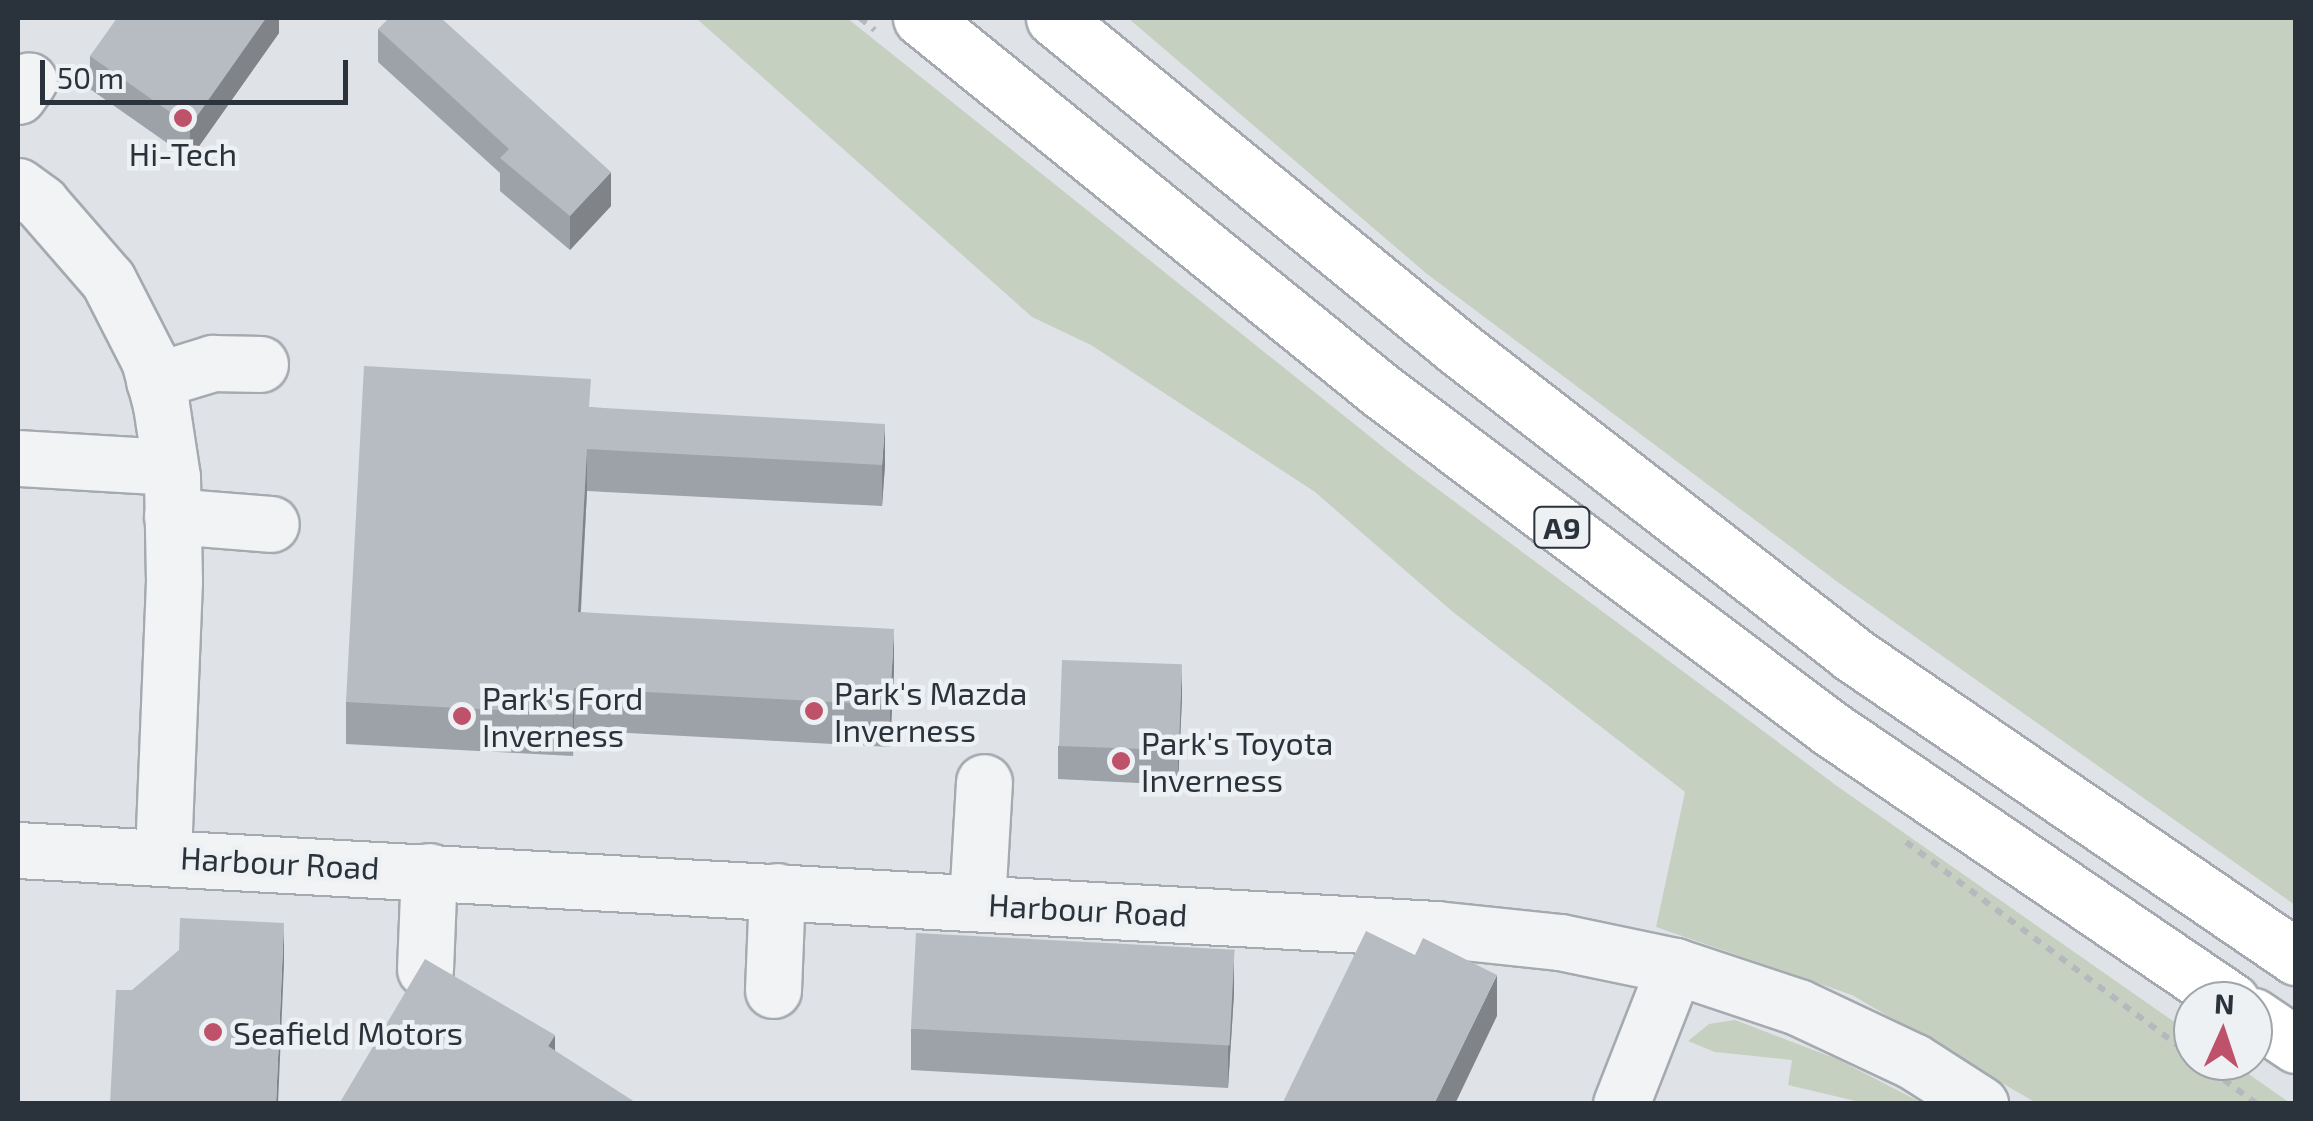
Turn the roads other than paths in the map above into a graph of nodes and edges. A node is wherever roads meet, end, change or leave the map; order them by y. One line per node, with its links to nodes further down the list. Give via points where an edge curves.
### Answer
1 (921, 18): 18 (highway, A9, via 1380,390 1816,718)
2 (1054, 18): 15 (highway, A9, via 1458,348 1852,654)
3 (18, 186): 5 (street, Harbour Road, via 108,280)
4 (260, 364): 5 (street, via 212,363)
5 (154, 381): 7 (street, Harbour Road)
6 (18, 458): 7 (street)
7 (171, 492): 8 (street); 11 (street, Harbour Road)
8 (271, 524)
9 (984, 782): 14 (street)
10 (18, 850): 11 (street, Harbour Road)
11 (163, 856): 12 (street, Harbour Road)
12 (429, 871): 13 (street, Harbour Road); 17 (street)
13 (777, 891): 14 (street, Harbour Road); 19 (street)
14 (976, 903): 16 (street, Harbour Road, via 1498,934)
15 (2296, 957)
16 (1675, 966): 22 (street); 23 (street, Harbour Road, via 1856,1033)
17 (425, 969)
18 (2202, 981)
19 (772, 990)
20 (2273, 1029): 21 (highway)
21 (2296, 1044)
22 (1626, 1102)
23 (1980, 1104)

